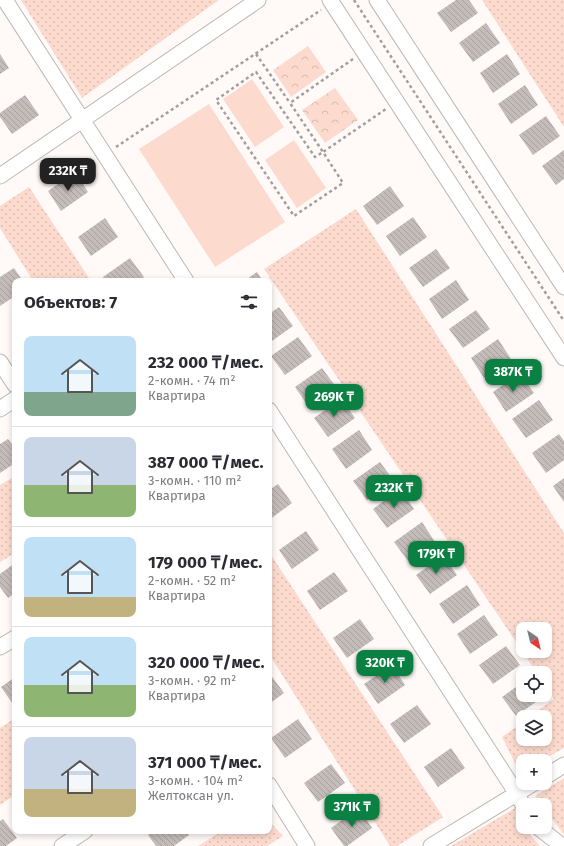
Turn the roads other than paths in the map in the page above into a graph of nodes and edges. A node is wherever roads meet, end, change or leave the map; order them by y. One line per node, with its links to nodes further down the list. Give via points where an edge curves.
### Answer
1 (5, 0): 5 (street)
2 (258, 0): 5 (street)
3 (377, 0): 8 (street)
4 (331, 1): 9 (street)
5 (82, 120): 6 (street); 7 (street)
6 (0, 176)
7 (184, 278)
8 (564, 287)
9 (564, 358)
10 (0, 362): 11 (street)
11 (12, 380)
12 (12, 402): 13 (street)
13 (0, 409)
14 (272, 415): 21 (street)
15 (12, 640): 16 (street)
16 (0, 648)
17 (564, 765): 18 (street)
18 (552, 772)
19 (272, 790): 27 (street)
20 (528, 790): 22 (street)
21 (519, 798)
22 (521, 798)
23 (516, 801): 28 (street)
24 (80, 834): 26 (street)
25 (547, 834): 29 (street)
26 (62, 846)
27 (308, 846)
28 (431, 846)
29 (562, 846)

